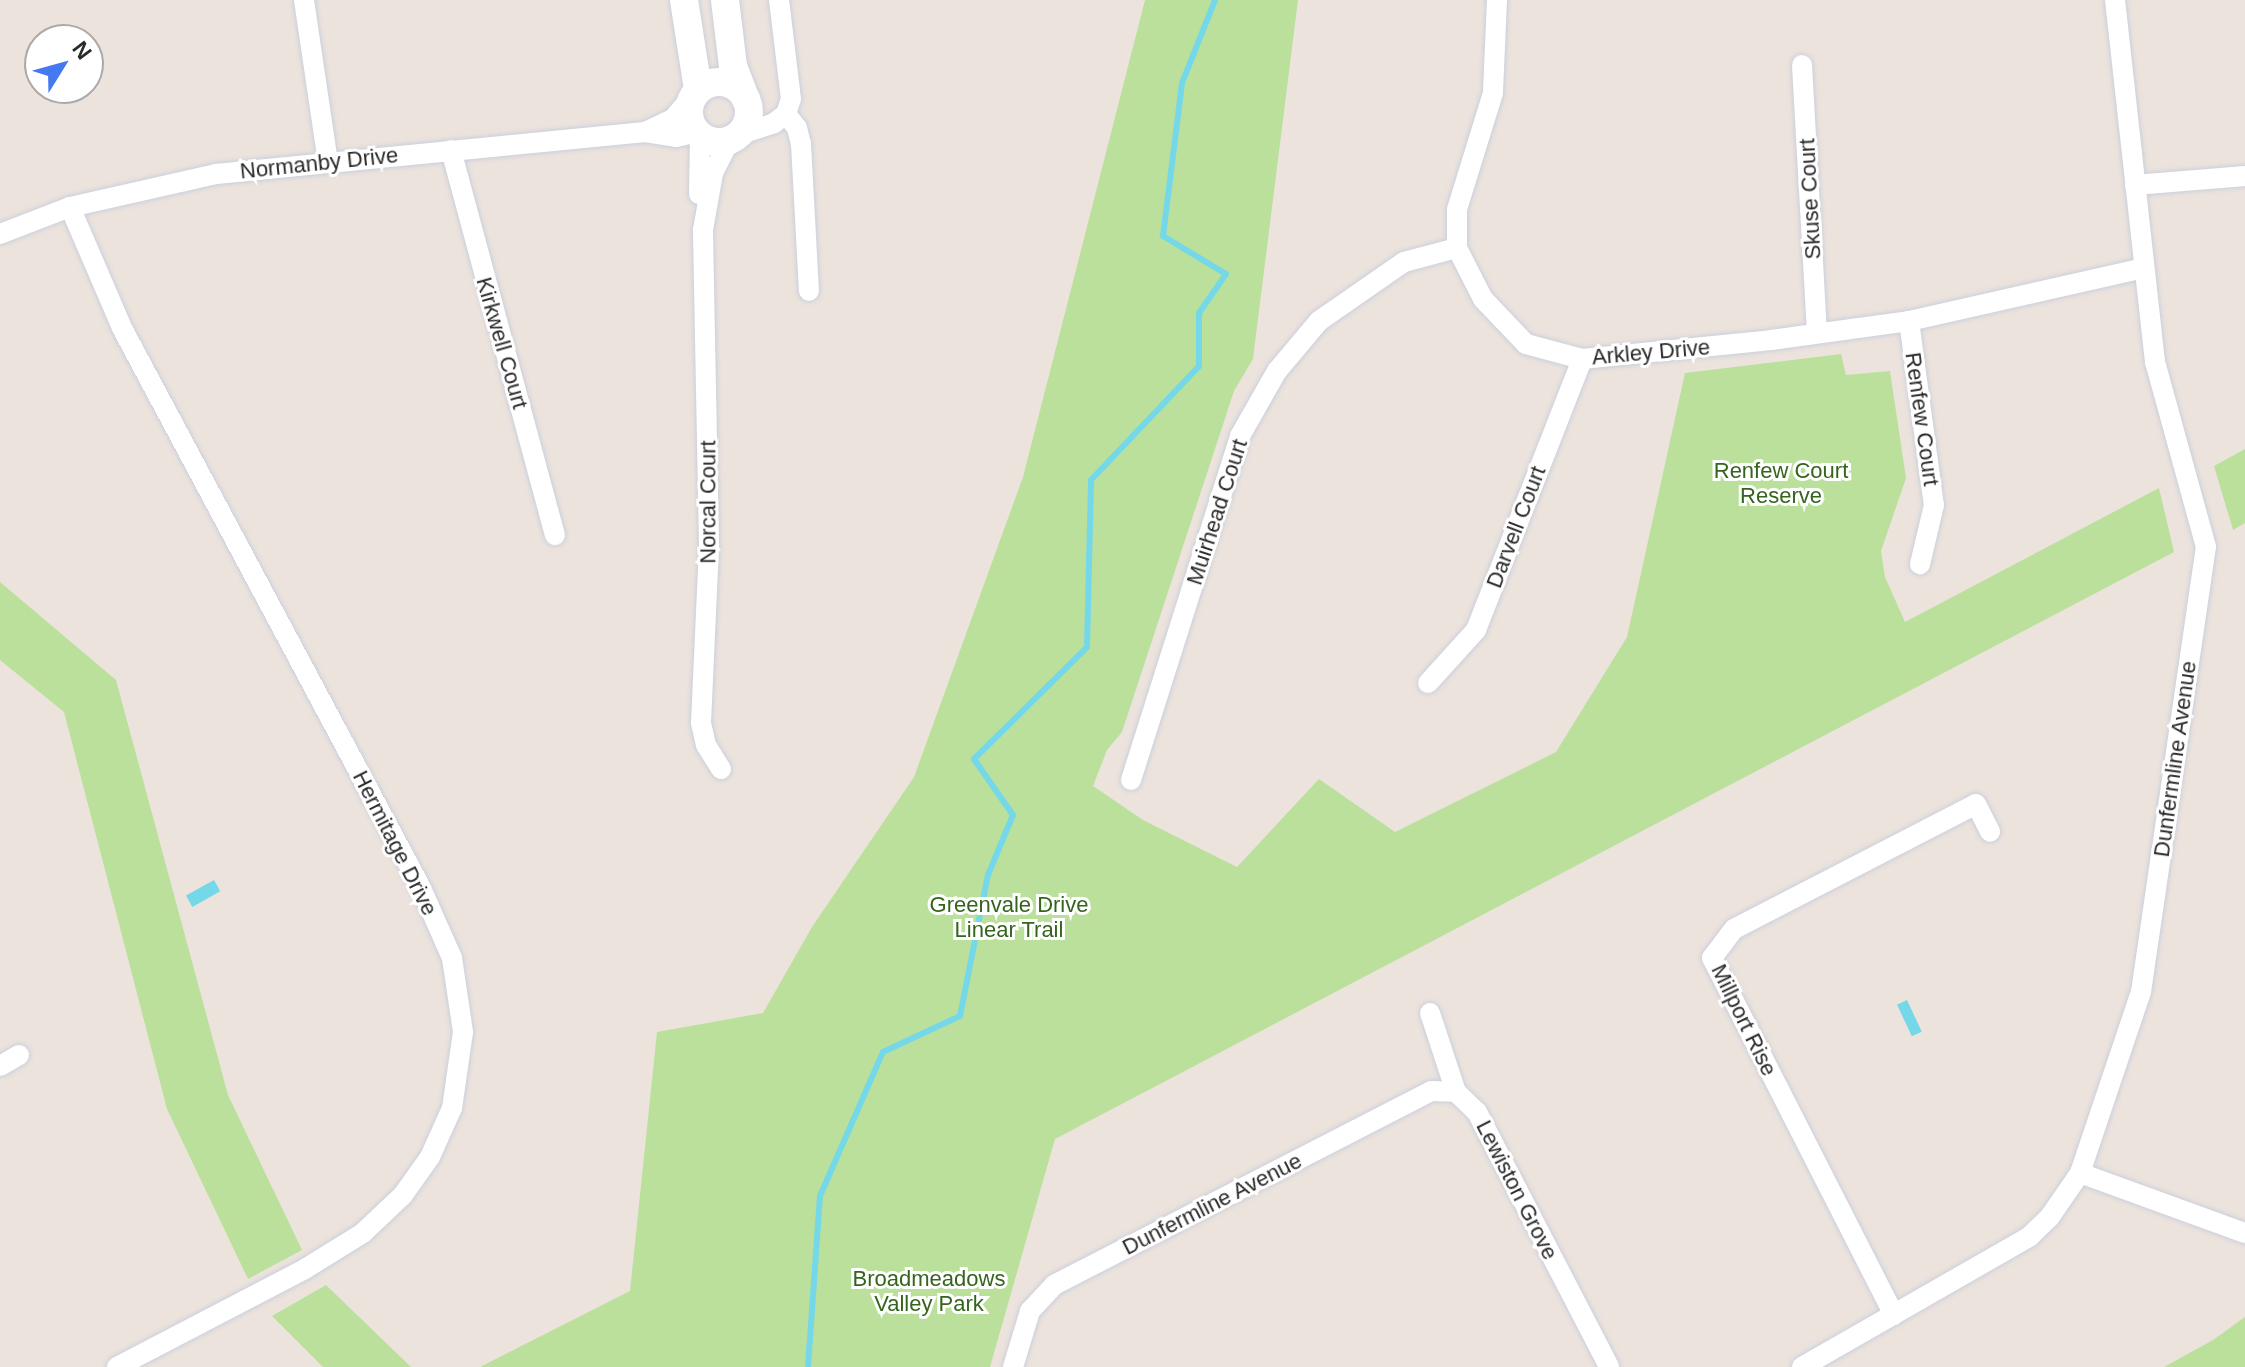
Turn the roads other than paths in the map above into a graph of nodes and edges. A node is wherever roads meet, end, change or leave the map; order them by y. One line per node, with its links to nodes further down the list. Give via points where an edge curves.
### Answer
1 (304, 0): 14 (street)
2 (684, 0): 8 (street)
3 (725, 0): 10 (street)
4 (779, 0): 9 (street, via 791,99)
5 (1497, 0): 20 (street, Arkley Drive, via 1493,93 1457,209)
6 (2115, 0): 16 (street, Dunfermline Avenue)
7 (1802, 65): 24 (street, Skuse Court)
8 (697, 91): 10 (street, via 723,82 739,89); 11 (street, Normanby Drive, via 673,119); 12 (street, via 689,113)
9 (786, 114): 10 (street); 22 (street, via 801,144)
10 (743, 127): 12 (street); 18 (street, Norcal Court, via 713,173)
11 (645, 132): 12 (street, Normanby Drive); 13 (street, Normanby Drive)
12 (698, 134): 18 (street, Norcal Court)
13 (451, 150): 14 (street, Normanby Drive); 26 (street, Kirkwell Court)
14 (328, 162): 17 (street, Normanby Drive, via 216,174)
15 (2245, 176): 16 (street)
16 (2135, 185): 21 (street, Dunfermline Avenue)
17 (70, 207): 19 (street, Normanby Drive); 39 (street, Hermitage Drive, via 122,328 421,888 452,958 463,1032 452,1108 430,1157 393,1205 363,1233 305,1269)
18 (703, 230): 29 (street, Norcal Court, via 709,545 701,723 706,745)
19 (0, 234)
20 (1457, 248): 25 (street, Arkley Drive, via 1483,299 1526,344); 30 (street, Muirhead Court, via 1404,262 1319,321 1277,371 1240,436)
21 (2144, 268): 23 (street, Arkley Drive); 36 (street, Dunfermline Avenue, via 2155,362 2206,547 2141,992)
22 (809, 291)
23 (1909, 321): 24 (street, Arkley Drive); 27 (street, Renfew Court, via 1934,505)
24 (1817, 333): 25 (street, Arkley Drive)
25 (1582, 359): 28 (street, Darvell Court, via 1476,630)
26 (555, 535)
27 (1920, 564)
28 (1428, 683)
29 (721, 769)
30 (1131, 780)
31 (1990, 832): 38 (street, Millport Rise, via 1976,797 1734,929 1712,958)
32 (1430, 1013): 35 (street, Lewiston Grove)
33 (19, 1055): 34 (street)
34 (0, 1066)
35 (1456, 1092): 40 (street, Dunfermline Avenue, via 1431,1091 1054,1285 1030,1311); 41 (street, Lewiston Grove, via 1477,1112)
36 (2080, 1173): 37 (street); 38 (street, Dunfermline Avenue, via 2029,1237)
37 (2245, 1233)
38 (1894, 1315): 42 (street, Dunfermline Avenue)
39 (117, 1367)
40 (1013, 1367)
41 (1609, 1367)
42 (1802, 1367)

